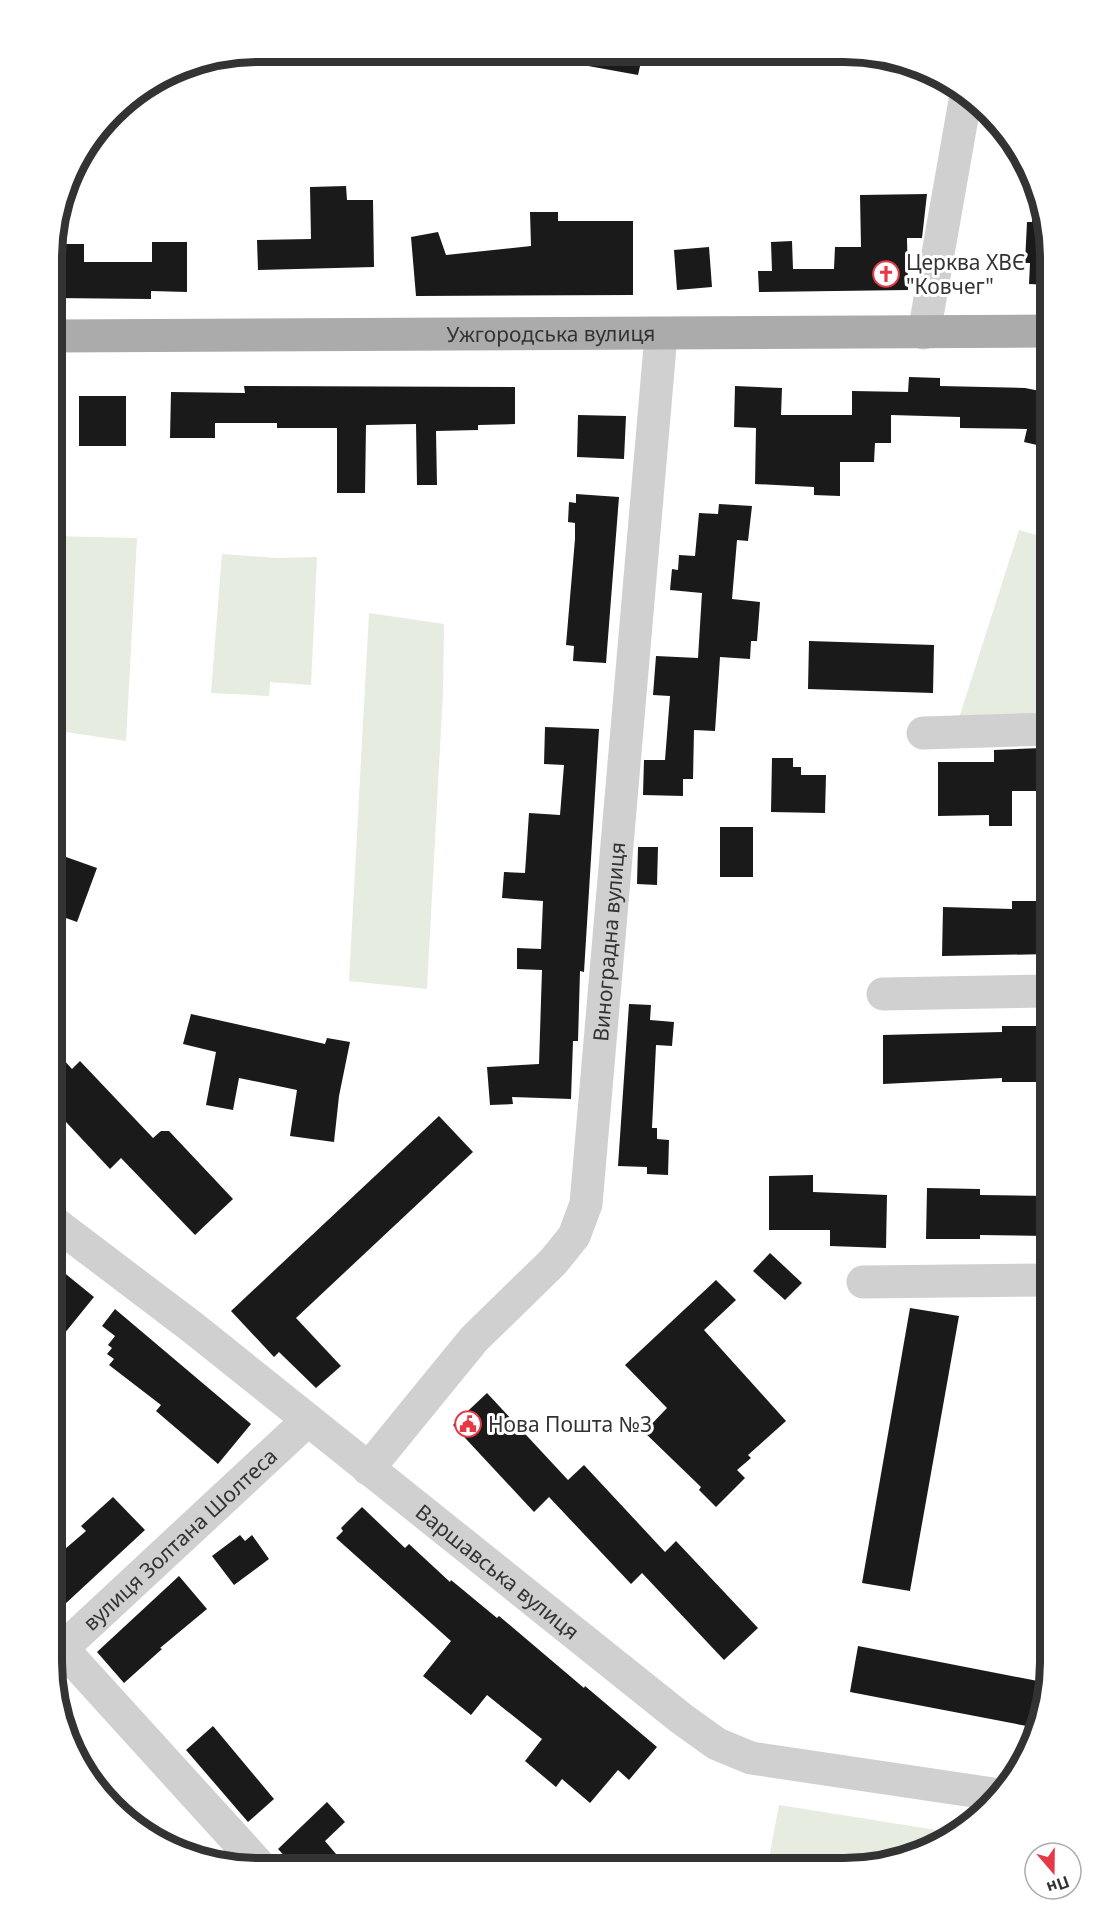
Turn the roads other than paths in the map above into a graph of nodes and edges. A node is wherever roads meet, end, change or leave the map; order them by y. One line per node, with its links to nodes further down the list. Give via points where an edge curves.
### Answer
1 (965, 103): 3 (street)
2 (1040, 331): 3 (main road, Ужгородська вулиця)
3 (924, 333): 4 (main road, Ужгородська вулиця)
4 (661, 335): 5 (main road, Ужгородська вулиця); 14 (street, Виноградна вулиця, via 586,1204 574,1236 553,1262 474,1339)
5 (62, 336)
6 (1040, 729): 7 (street)
7 (923, 733)
8 (1039, 991): 9 (street)
9 (883, 994)
10 (62, 1229): 13 (street, Варшавська вулиця)
11 (1039, 1280): 12 (street)
12 (863, 1282)
13 (308, 1420): 14 (street, Варшавська вулиця); 15 (street, вулиця Золтана Шолтеса)
14 (368, 1469): 17 (street, Варшавська вулиця, via 717,1744 751,1758)
15 (62, 1642)
16 (62, 1655): 18 (street)
17 (988, 1793)
18 (252, 1858)

